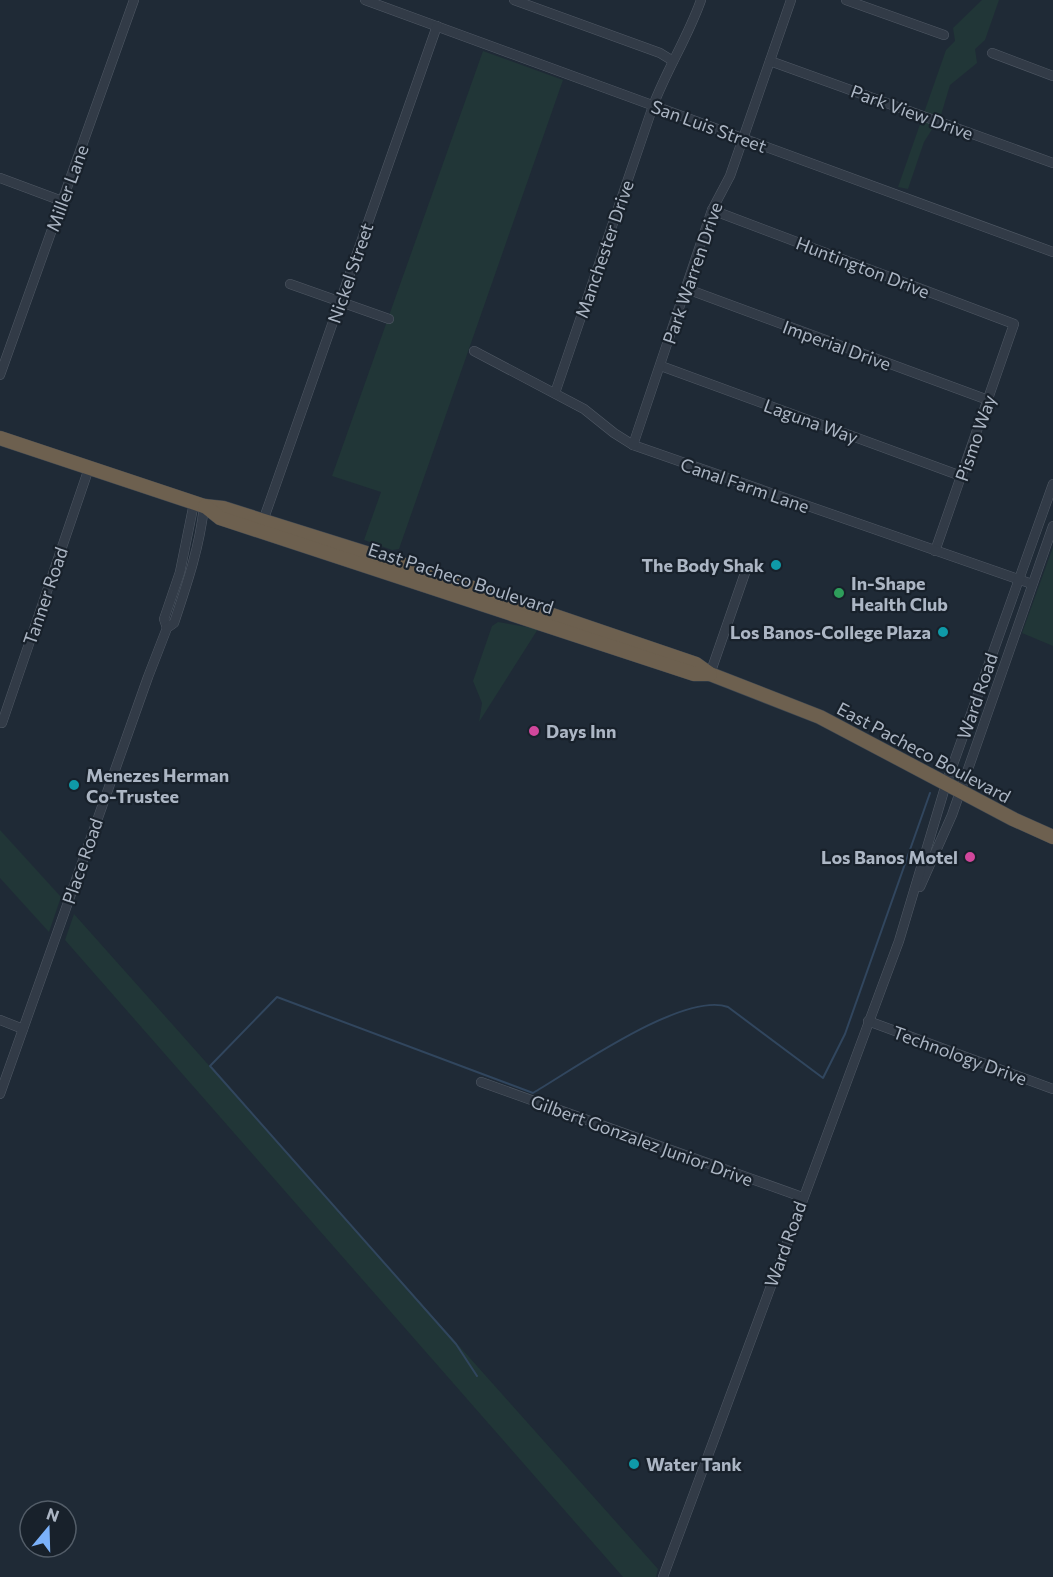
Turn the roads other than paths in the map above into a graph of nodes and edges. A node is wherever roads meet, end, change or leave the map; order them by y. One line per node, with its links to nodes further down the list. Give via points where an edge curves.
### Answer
1 (134, 0): 18 (street, Miller Lane)
2 (365, 0): 7 (street, San Luis Street)
3 (514, 0): 12 (street, via 660,53)
4 (701, 0): 12 (street, Manchester Drive, via 684,45)
5 (791, 0): 11 (street, Park Warren Drive)
6 (846, 0): 9 (street)
7 (385, 4): 8 (street, San Luis Street)
8 (437, 26): 14 (street, San Luis Street); 23 (street, Nickel Street)
9 (944, 35)
10 (992, 53): 13 (street)
11 (770, 61): 15 (street, Park Warren Drive); 16 (street, Park View Drive)
12 (673, 62): 14 (street, Manchester Drive)
13 (1053, 76)
14 (653, 106): 15 (street, San Luis Street); 29 (street, Manchester Drive)
15 (744, 138): 19 (street, Park Warren Drive, via 730,177); 20 (street, San Luis Street)
16 (1053, 163)
17 (0, 178): 18 (street)
18 (62, 201): 28 (street, Miller Lane)
19 (712, 210): 22 (street, Park Warren Drive); 25 (street, Huntington Drive)
20 (1053, 252)
21 (290, 284): 23 (street)
22 (687, 289): 27 (street, Park Warren Drive); 30 (street, Imperial Drive)
23 (340, 301): 24 (street); 37 (street, Nickel Street)
24 (389, 319)
25 (1014, 324): 30 (street, Pismo Way)
26 (474, 351): 29 (street, Canal Farm Lane)
27 (661, 366): 32 (street, Park Warren Drive); 34 (street, Laguna Way)
28 (0, 375)
29 (555, 393): 32 (street, Canal Farm Lane)
30 (988, 400): 34 (street, Pismo Way)
31 (0, 438): 33 (highway, East Pacheco Boulevard)
32 (633, 445): 39 (street, Canal Farm Lane)
33 (89, 468): 36 (highway, East Pacheco Boulevard); 44 (street, Tanner Road)
34 (961, 476): 39 (street, Pismo Way)
35 (1053, 484): 41 (street, Ward Road)
36 (199, 504): 37 (highway, East Pacheco Boulevard); 43 (highway, East Pacheco Boulevard, via 220,518 282,539 694,674); 51 (street, Place Road, via 202,529 174,623 167,628)
37 (263, 521): 43 (highway, East Pacheco Boulevard, via 547,612 696,664)
38 (1053, 526): 42 (street, Ward Road)
39 (935, 551): 41 (street, Canal Farm Lane)
40 (745, 573): 43 (street)
41 (1018, 580): 42 (street, Canal Farm Lane); 45 (street, Ward Road)
42 (1032, 584): 46 (street, Ward Road)
43 (710, 674): 45 (highway, East Pacheco Boulevard, via 820,717)
44 (2, 723)
45 (946, 783): 46 (highway, East Pacheco Boulevard); 48 (street, Ward Road)
46 (961, 792): 47 (highway, East Pacheco Boulevard); 48 (street, Ward Road)
47 (1053, 837)
48 (909, 911): 50 (street, Ward Road)
49 (0, 1020): 51 (street)
50 (868, 1021): 53 (street, Technology Drive); 55 (street, Ward Road)
51 (23, 1029): 54 (street, Place Road)
52 (481, 1082): 55 (street, Gilbert Gonzalez Junior Drive)
53 (1053, 1089)
54 (0, 1094)
55 (802, 1197): 56 (street, Ward Road)
56 (663, 1577)

